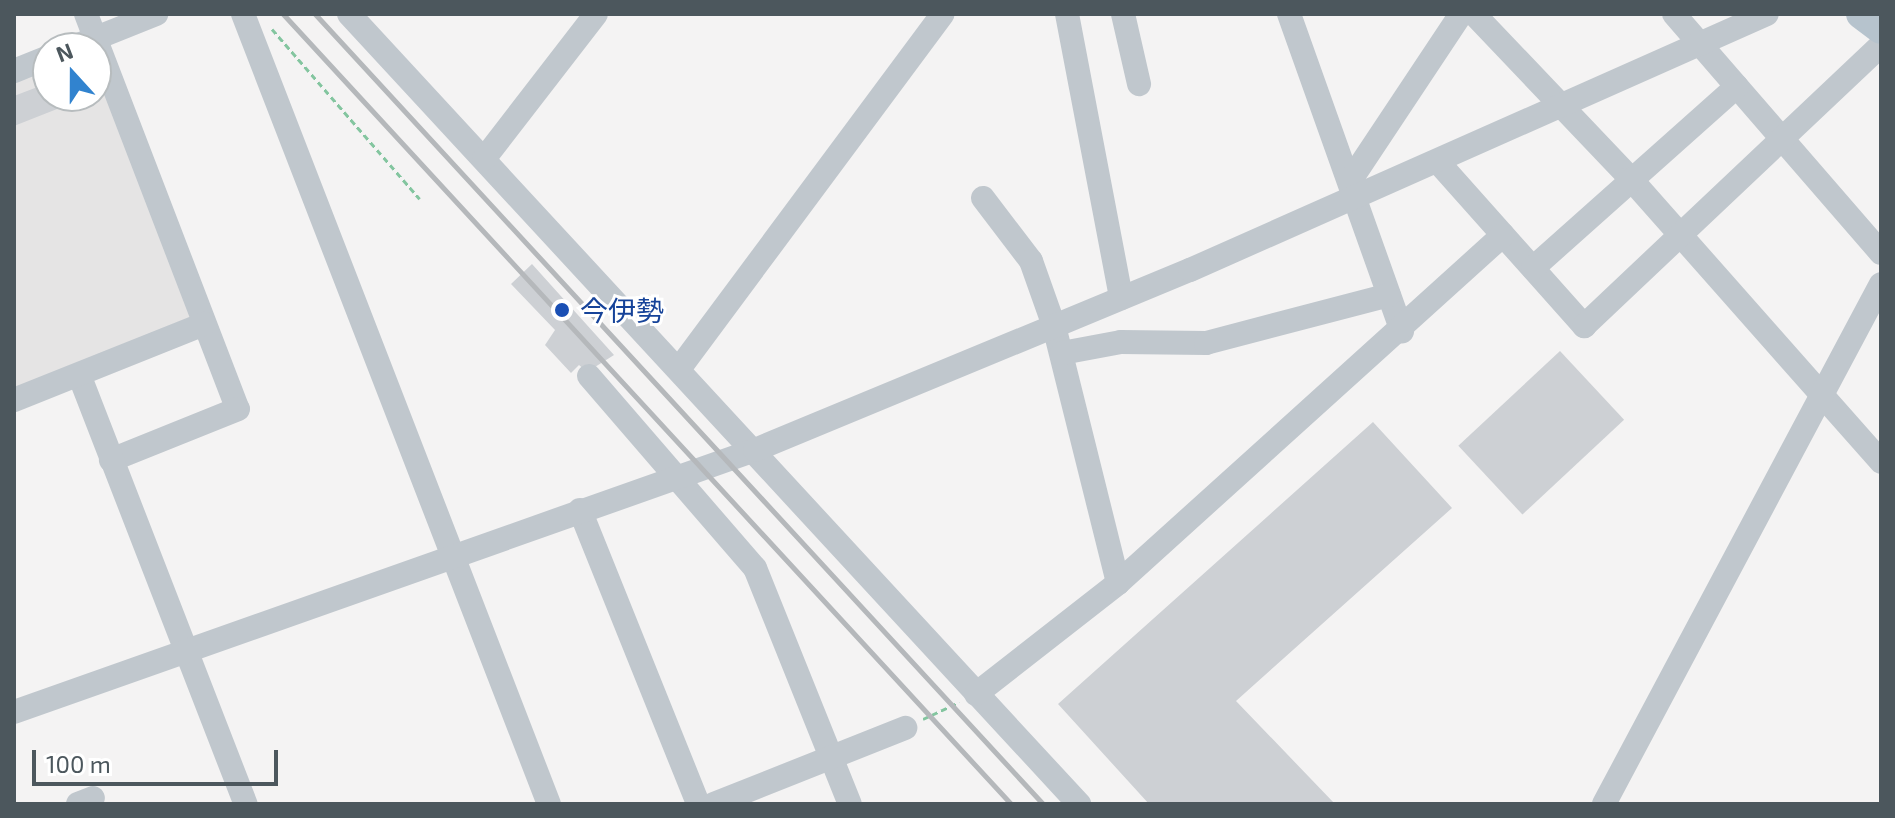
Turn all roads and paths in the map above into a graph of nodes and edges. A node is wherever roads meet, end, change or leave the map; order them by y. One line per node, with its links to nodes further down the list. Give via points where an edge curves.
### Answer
1 (156, 14): 16 (street)
2 (243, 14): 51 (street)
3 (349, 14): 24 (street)
4 (596, 14): 24 (street)
5 (943, 14): 41 (street)
6 (1067, 14): 36 (street)
7 (1123, 14): 19 (street)
8 (1289, 14): 27 (street)
9 (1461, 14): 27 (street)
10 (1474, 14): 22 (street)
11 (1674, 14): 18 (street)
12 (1767, 14): 18 (street)
13 (1861, 14): 15 (main road)
14 (269, 26): 29 (path)
15 (1881, 29)
16 (111, 32)
17 (1881, 45): 23 (street)
18 (1704, 47): 21 (street); 22 (street)
19 (1139, 84)
20 (112, 86): 37 (street)
21 (1737, 86): 23 (street); 26 (street)
22 (1564, 107): 25 (street); 26 (street)
23 (1780, 140): 31 (street); 32 (street)
24 (484, 159): 41 (street)
25 (1438, 162): 27 (street); 30 (street)
26 (1630, 178): 31 (street); 33 (street)
27 (1353, 188): 35 (street); 36 (street)
28 (983, 198): 38 (street, via 1031,261)
29 (420, 199)
30 (1503, 235): 33 (street); 39 (street)
31 (1682, 237): 33 (street, via 1584,326); 44 (street)
32 (1881, 253)
33 (1533, 268)
34 (1881, 284): 44 (street)
35 (1389, 295): 39 (street); 40 (street, via 1206,343 1121,342)
36 (1121, 298): 38 (street)
37 (204, 324): 43 (street); 47 (street, via 238,409)
38 (1054, 326): 40 (street); 46 (street)
39 (1402, 332): 52 (street)
40 (1062, 353): 52 (street)
41 (679, 369): 46 (street)
42 (589, 376): 49 (street)
43 (80, 377): 45 (street); 47 (street)
44 (1825, 395): 48 (street); 64 (street)
45 (14, 400)
46 (755, 450): 49 (street); 54 (street)
47 (111, 460): 53 (street)
48 (1881, 462)
49 (679, 476): 50 (street); 57 (street, via 755,568)
50 (580, 510): 51 (street); 60 (street)
51 (452, 553): 53 (street); 59 (street)
52 (1118, 583): 54 (street)
53 (186, 649): 55 (street); 58 (street)
54 (976, 694): 56 (path); 63 (street)
55 (14, 712)
56 (905, 728): 57 (street)
57 (832, 758): 61 (street); 62 (street)
58 (246, 804)
59 (549, 804)
60 (698, 804)
61 (714, 804)
62 (850, 804)
63 (1079, 804)
64 (1604, 804)

